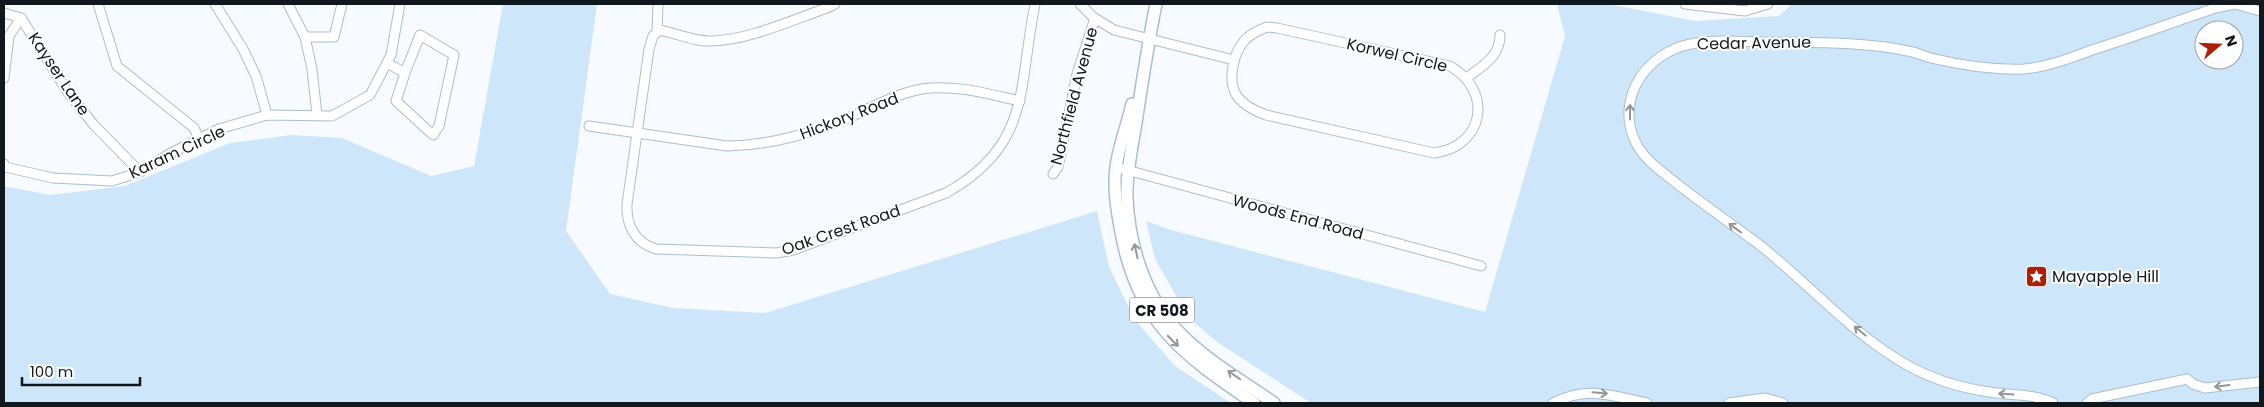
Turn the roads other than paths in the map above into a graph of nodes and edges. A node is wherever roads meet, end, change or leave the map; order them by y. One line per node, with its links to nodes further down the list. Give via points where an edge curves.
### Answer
1 (98, 4): 33 (street, via 117,66 194,128)
2 (215, 4): 29 (street, via 256,76)
3 (288, 4): 21 (street)
4 (342, 4): 21 (street, via 334,37)
5 (400, 4): 24 (street, Karam Circle)
6 (658, 4): 19 (street, Oak Crest Road)
7 (835, 4): 19 (street, via 733,39 702,41 671,32)
8 (1035, 4): 28 (street, Oak Crest Road)
9 (1080, 4): 18 (street)
10 (1156, 4): 22 (main road, CR 508)
11 (1685, 4): 13 (street)
12 (1768, 4): 14 (street, via 1745,11)
13 (1711, 5): 14 (street)
14 (1729, 7)
15 (2260, 11): 47 (street, Cedar Avenue, one-way to 15, via 2040,396 1994,393 1951,384 1904,363 1869,339 1762,248 1652,163 1635,141 1630,122 1629,106 1637,83 1650,64 1663,54 1692,44 1836,43 1908,51 1972,66 2026,69 2215,8 2235,4)
16 (4, 13): 17 (street)
17 (21, 18): 26 (street, via 9,36); 37 (street, Kayser Lane, via 67,91 94,125)
18 (1095, 18): 22 (street, via 1114,30); 38 (street, Northfield Avenue, via 1077,74 1058,167)
19 (657, 32): 32 (street, Oak Crest Road, via 649,49)
20 (1500, 34): 27 (street, via 1500,45 1493,58)
21 (305, 37): 30 (street)
22 (1149, 40): 23 (street); 35 (main road, CR 508); 36 (main road, CR 508)
23 (1234, 60): 27 (street, Korwel Circle, via 1245,40 1256,31 1277,28 1450,66); 27 (street, Korwel Circle, via 1236,95 1254,111 1434,153 1452,149 1472,130 1478,103)
24 (387, 62): 25 (street); 30 (street, Karam Circle, via 370,95 332,116)
25 (405, 73): 25 (street, via 396,101 433,134 439,126 454,55 420,35)
26 (4, 78)
27 (1467, 78)
28 (1020, 101): 32 (street, Hickory Road, via 966,89 921,89 824,128 749,146); 32 (street, Oak Crest Road, via 1008,137 983,168 966,182 946,193 838,234 777,253 656,250 642,242 629,225 626,212)
29 (267, 115): 30 (street, Karam Circle); 33 (street, Karam Circle, via 219,129)
30 (317, 115)
31 (589, 126): 32 (street, Hickory Road)
32 (637, 134)
33 (199, 139): 37 (street, Karam Circle)
34 (4, 164): 37 (street, Karam Circle, via 53,178 112,181)
35 (1116, 166): 36 (street, Woods End Road); 41 (main road, CR 508, one-way to 41, via 1117,211 1125,254 1135,286 1150,313 1162,330 1196,363)
36 (1128, 170): 39 (street, Woods End Road); 42 (main road, CR 508, one-way to 36, via 1198,350 1161,309 1145,281 1136,255 1127,199)
37 (140, 172)
38 (1053, 174)
39 (1481, 266)
40 (2260, 382): 48 (street, one-way to 48, via 2205,388 2187,379 2092,399)
41 (1254, 403)
42 (1274, 403)
43 (1553, 403): 44 (street, one-way to 44, via 1592,392)
44 (1647, 403)
45 (1729, 403): 46 (street, via 1765,398)
46 (1783, 403)
47 (2053, 403)
48 (2087, 403)

